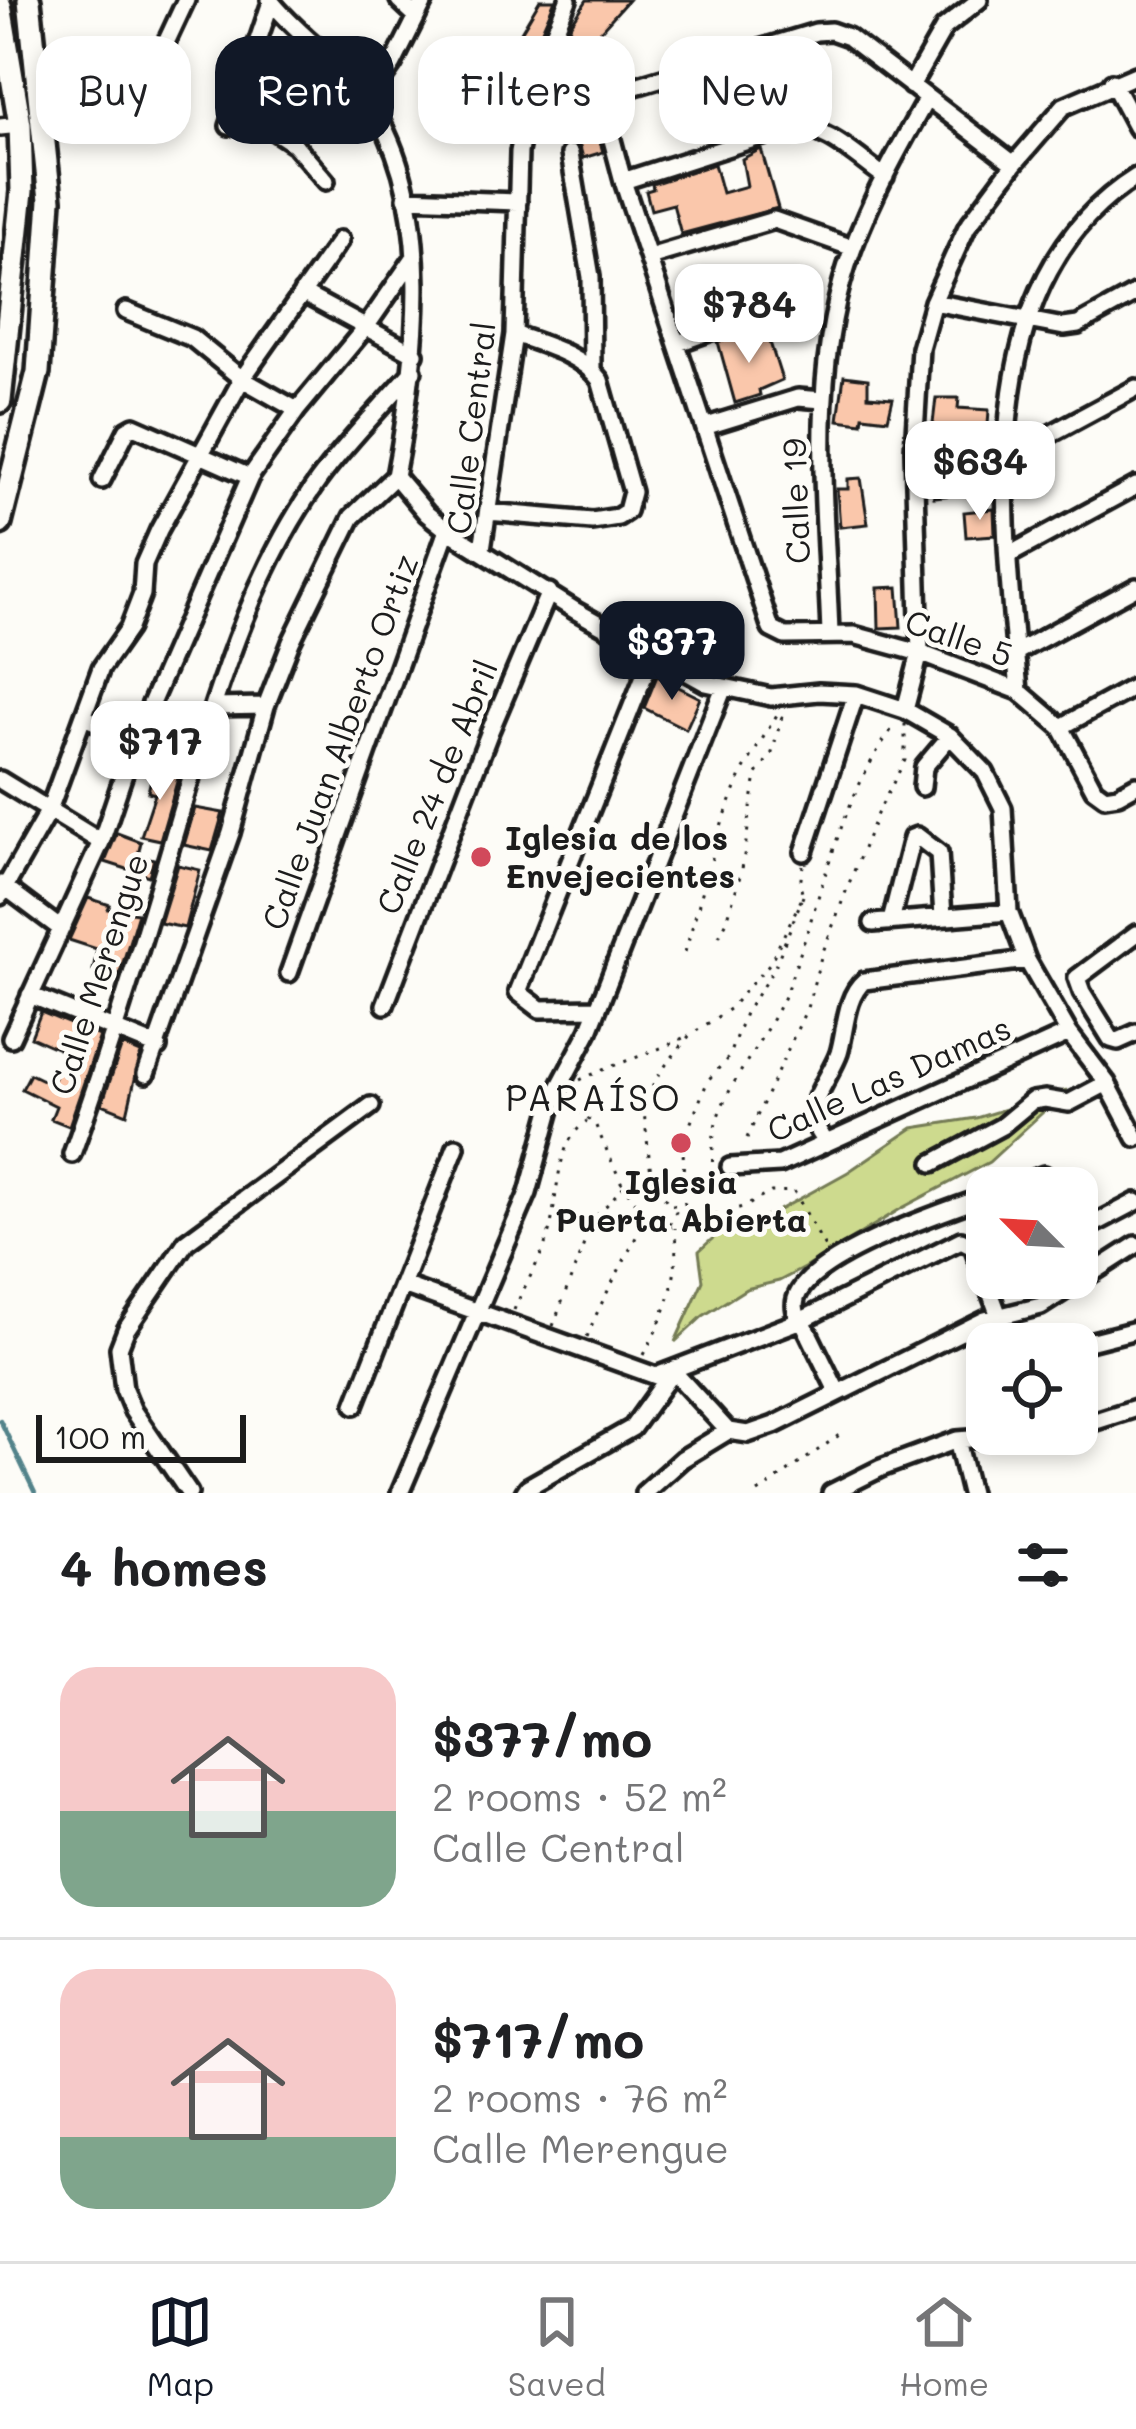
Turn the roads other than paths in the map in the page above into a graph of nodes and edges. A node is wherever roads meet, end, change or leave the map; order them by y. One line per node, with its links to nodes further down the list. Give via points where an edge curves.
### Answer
1 (29, 0): 58 (highway, via 50,200 38,372)
2 (186, 0): 10 (street)
3 (399, 0): 9 (street)
4 (425, 0): 9 (street)
5 (568, 0): 29 (street, Calle Central, via 532,85)
6 (979, 0): 16 (street, via 944,28)
7 (271, 1): 11 (street); 12 (street)
8 (0, 5): 18 (highway)
9 (416, 16): 13 (street)
10 (169, 36)
11 (259, 36)
12 (305, 36)
13 (394, 54)
14 (1136, 75): 15 (street)
15 (1112, 82): 19 (street); 23 (street, via 1064,106)
16 (911, 86): 17 (street); 26 (street, via 831,31 608,94 602,108)
17 (927, 98): 23 (street); 24 (street, Calle 19)
18 (10, 126): 48 (highway, via 22,191)
19 (1136, 127)
20 (294, 144): 27 (street)
21 (388, 144): 28 (street)
22 (570, 154): 44 (street, via 591,277)
23 (1013, 164): 36 (street, via 967,227)
24 (885, 176): 26 (street, via 806,126); 31 (street, Calle 19)
25 (1136, 177): 39 (street, via 1076,229)
26 (622, 181): 32 (street)
27 (326, 182)
28 (406, 198): 29 (street); 33 (street)
29 (518, 202): 41 (street, Calle Central)
30 (340, 240): 34 (street)
31 (853, 248): 32 (street, via 774,220); 47 (street, Calle 19)
32 (649, 257): 42 (street)
33 (413, 259): 40 (street); 43 (street)
34 (302, 293): 40 (street); 45 (street)
35 (1136, 293): 39 (street, via 1078,325)
36 (933, 302): 39 (street); 65 (street, via 920,348 914,451)
37 (127, 311): 45 (street, via 192,338)
38 (752, 317): 42 (street)
39 (1025, 321): 52 (street)
40 (366, 327): 43 (street); 49 (street)
41 (514, 334): 44 (street); 57 (street, Calle Central)
42 (678, 344): 50 (street)
43 (414, 362): 53 (street); 73 (street, Calle Merengue, via 317,481 276,553)
44 (592, 369): 57 (street, via 632,491 627,511 592,520)
45 (242, 379): 49 (street); 51 (street)
46 (1136, 388): 52 (street)
47 (824, 400): 50 (street, via 798,398); 64 (street, Calle 19)
48 (0, 401)
49 (297, 410): 54 (street)
50 (707, 426): 64 (street, Calle 5, via 766,618 778,635)
51 (199, 454): 54 (street); 55 (street, via 134,426); 75 (street, via 144,564 129,628 101,668)
52 (1006, 458): 61 (street)
53 (395, 476): 59 (street); 72 (street, via 352,518)
54 (250, 477): 78 (street)
55 (102, 480)
56 (1136, 486): 61 (street)
57 (488, 512): 60 (street, Calle Central)
58 (0, 523)
59 (446, 530): 60 (street); 94 (street, Calle Juan Alberto Ortiz)
60 (482, 549): 63 (street, Calle Central)
61 (1009, 555): 66 (street)
62 (1136, 586): 66 (street)
63 (549, 592): 67 (street, Calle Central); 96 (street, Calle 24 de Abril)
64 (830, 634): 65 (street, Calle 5)
65 (920, 652): 70 (street, Calle 5); 74 (street)
66 (1016, 652): 70 (street)
67 (659, 658): 69 (street, Calle Central); 97 (street, via 648,666 518,992 540,1009)
68 (1136, 686): 76 (street)
69 (724, 687): 71 (street, Calle Central, via 771,698); 97 (street)
70 (1019, 691): 76 (street, Calle 5)
71 (856, 694): 74 (street, Calle Central); 85 (street)
72 (266, 706): 73 (street); 102 (street)
73 (214, 707): 79 (street, Calle Merengue)
74 (905, 710): 77 (street, Calle Central)
75 (83, 717): 78 (street); 83 (street)
76 (1061, 727): 81 (street, Calle 5, via 1094,789 1105,797)
77 (950, 736): 82 (street, via 924,767); 87 (street, Calle Central, via 985,772 1003,808)
78 (136, 738): 79 (street); 84 (street)
79 (201, 743): 98 (street, Calle Merengue)
80 (0, 780): 83 (street)
81 (1136, 785)
82 (922, 787)
83 (49, 810): 84 (street); 86 (street)
84 (101, 842): 91 (street)
85 (804, 851)
86 (2, 889): 91 (street)
87 (1009, 912): 88 (street); 93 (street, Calle Central)
88 (943, 917): 89 (street); 89 (street, via 939,854 917,836)
89 (891, 921): 90 (street)
90 (873, 923)
91 (61, 929): 95 (street)
92 (1136, 934): 100 (street, via 1077,978 1112,1039)
93 (1027, 960): 99 (street, Calle Central); 107 (street, via 855,988 813,1114)
94 (289, 974)
95 (30, 995): 98 (street); 101 (street)
96 (385, 1005)
97 (597, 1008): 119 (street, via 555,1095 528,1193)
98 (116, 1030): 102 (street); 109 (street, Calle Merengue)
99 (1069, 1033): 104 (street, Calle Central); 107 (street, Calle Las Damas)
100 (1132, 1036)
101 (11, 1038)
102 (158, 1047): 103 (street)
103 (146, 1074)
104 (1107, 1083): 106 (street, Calle Central); 110 (street, via 1069,1103 1032,1101)
105 (371, 1106): 132 (street, via 186,1242 126,1330 119,1348 124,1389)
106 (1136, 1138)
107 (825, 1141): 111 (street, Calle Las Damas, via 780,1165)
108 (456, 1147): 117 (street)
109 (72, 1154)
110 (933, 1163)
111 (730, 1168)
112 (1136, 1202): 114 (street)
113 (966, 1204): 121 (street, via 829,1267 797,1294)
114 (1098, 1222)
115 (966, 1242): 121 (street)
116 (1136, 1245): 120 (street, via 1041,1306)
117 (404, 1285): 119 (street); 126 (street)
118 (994, 1299): 120 (street)
119 (479, 1311): 124 (street, via 636,1371); 133 (street)
120 (999, 1316): 125 (street)
121 (800, 1320): 124 (street); 125 (street)
122 (1136, 1330): 123 (street)
123 (1098, 1340)
124 (674, 1371): 129 (street); 134 (street, via 632,1429)
125 (838, 1394): 129 (street, via 775,1425)
126 (355, 1405)
127 (1136, 1408): 128 (street)
128 (1098, 1420)
129 (728, 1431): 135 (street)
130 (966, 1439): 131 (street)
131 (957, 1440): 136 (street); 137 (street)
132 (189, 1493)
133 (400, 1493)
134 (524, 1493)
135 (644, 1493)
136 (830, 1493)
137 (970, 1493)

